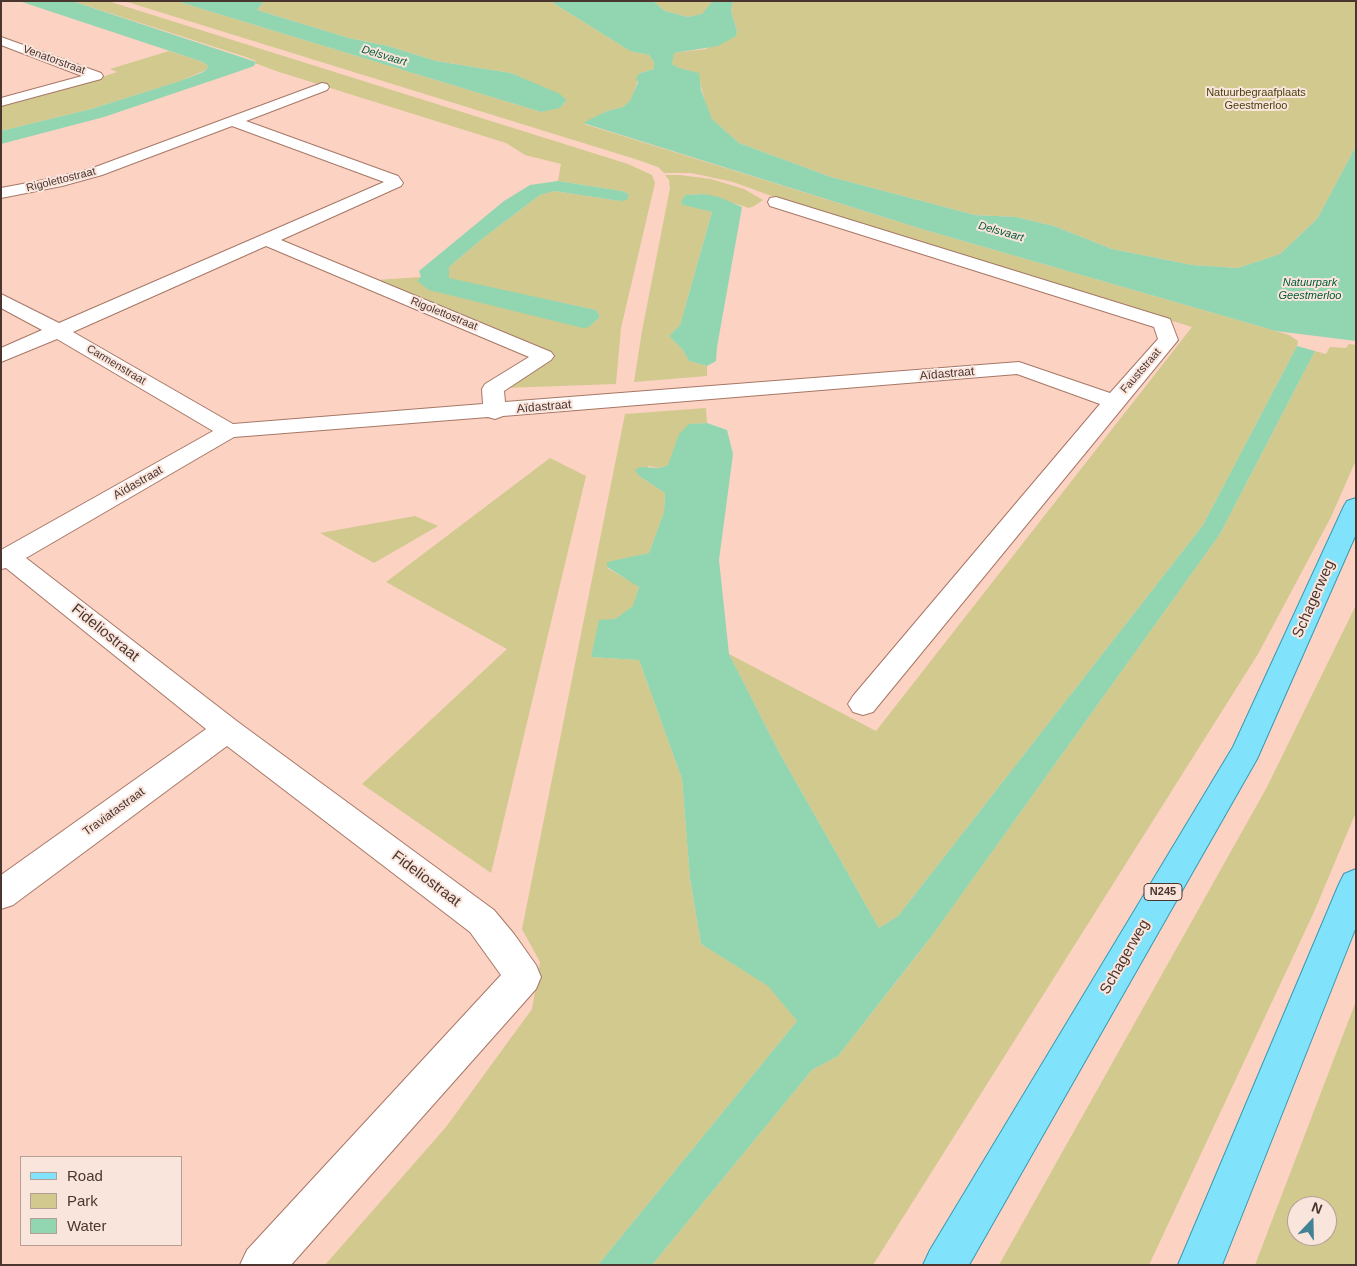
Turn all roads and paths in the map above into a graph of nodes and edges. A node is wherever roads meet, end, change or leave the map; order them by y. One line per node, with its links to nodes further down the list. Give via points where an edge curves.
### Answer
1 (4, 44): 3 (street, Venatorstraat, via 96,76)
2 (322, 87): 4 (street, Rigolettostraat)
3 (1, 102)
4 (233, 121): 5 (street, Rigolettostraat, via 96,172); 7 (street, via 392,179 395,183)
5 (1, 193)
6 (776, 202): 11 (street, Fauststraat, via 1163,323 1168,340)
7 (266, 240): 9 (street); 12 (street, Rigolettostraat, via 544,356 493,389)
8 (1, 300): 9 (street, Carmenstraat)
9 (58, 331): 10 (street); 13 (street, Carmenstraat)
10 (1, 356)
11 (1114, 402): 12 (street, Aïdastraat, via 1019,368); 16 (street, Fauststraat)
12 (496, 412): 13 (street, Aïdastraat)
13 (229, 432): 15 (street, Aïdastraat)
14 (1356, 506): 21 (main road, Schagerweg / N245, via 1246,751)
15 (5, 559): 17 (street, Fideliostraat)
16 (863, 704)
17 (227, 730): 19 (street, Traviatastraat); 20 (street, Fideliostraat, via 482,921 523,977)
18 (1356, 884): 22 (main road)
19 (1, 894)
20 (262, 1265)
21 (944, 1265)
22 (1200, 1265)

